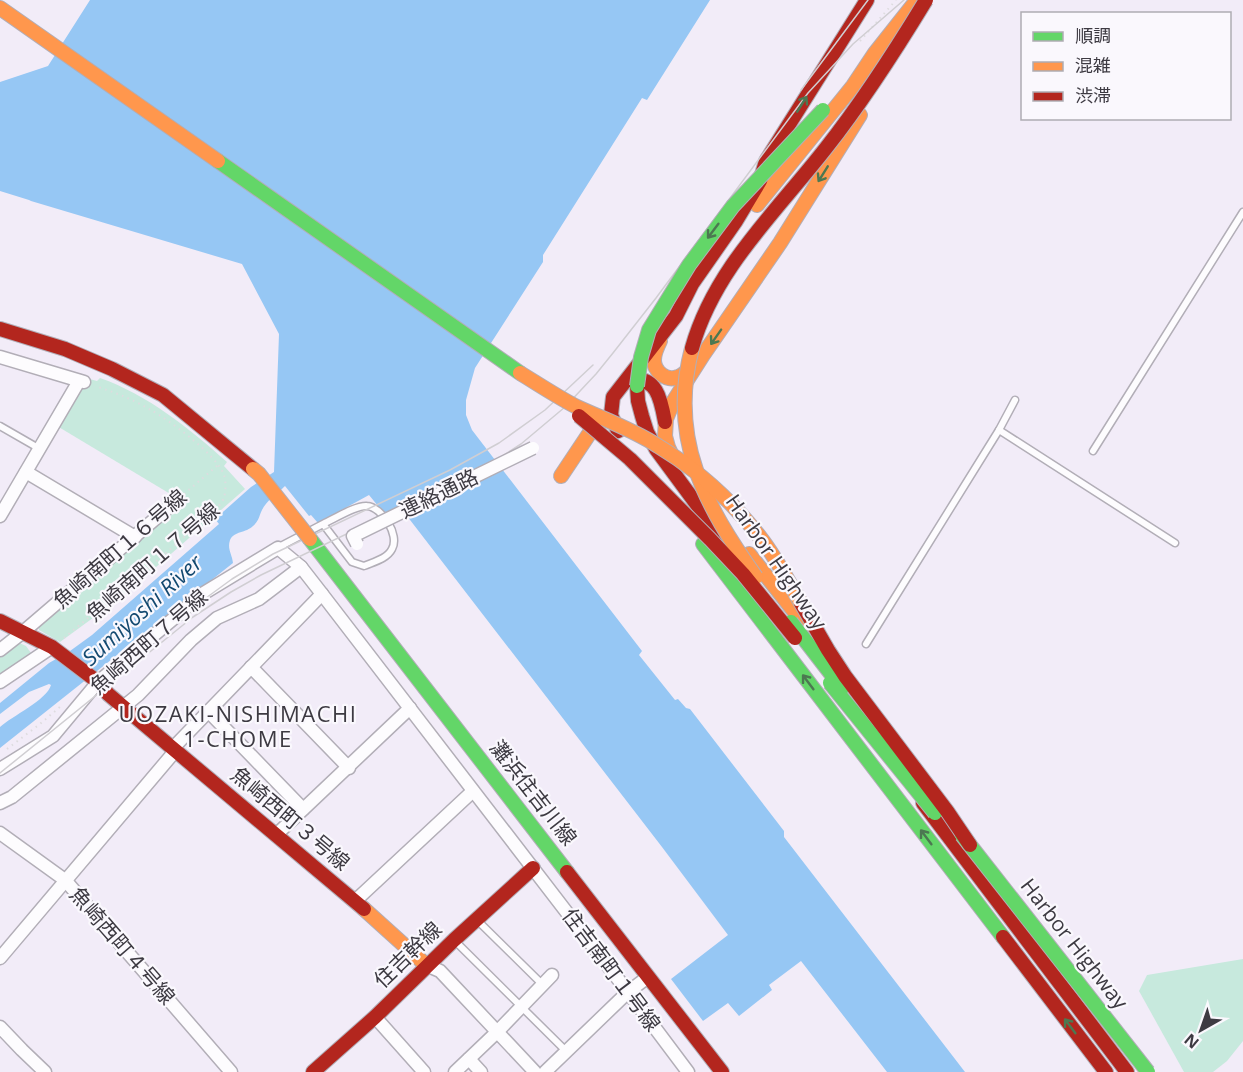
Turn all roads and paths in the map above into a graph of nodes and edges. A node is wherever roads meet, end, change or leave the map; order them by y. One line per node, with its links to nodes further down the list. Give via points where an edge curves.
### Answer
1 (867, 0): 9 (main road, one-way to 1, via 692,284 760,181 766,160)
2 (905, 0): 41 (main road, one-way to 41, bridge, via 847,81 734,206 695,256 649,330 638,372 638,401 656,449)
3 (918, 0): 9 (main road, via 753,210); 38 (main road, Harbor Highway, bridge, via 854,99 713,282 683,351 677,388 677,426 692,482 732,554)
4 (926, 0): 60 (main road, Harbor Highway, bridge, via 873,84 743,251 710,302 695,336 683,408 692,460 702,488 743,559 840,686)
5 (933, 0): 8 (main road, one-way to 8)
6 (0, 8): 38 (main road, bridge, via 579,416 630,459 711,539); 60 (main road, bridge, via 520,373 574,405 641,436 706,481 762,540 845,676)
7 (1243, 212): 23 (lane)
8 (780, 243): 9 (main road, via 769,236 761,237 711,294); 12 (main road, one-way to 12)
9 (676, 316): 11 (main road)
10 (0, 329): 71 (main road, 灘浜住吉川線, bridge, via 65,349 163,396 259,474)
11 (663, 333): 12 (main road, via 654,362 662,375 675,378); 15 (main road)
12 (703, 355): 19 (main road, via 673,402)
13 (0, 357): 14 (street)
14 (81, 382): 22 (street); 24 (path, via 114,392 150,410 204,449)
15 (625, 382): 16 (main road); 19 (main road, via 641,379 654,388 662,404)
16 (613, 397): 26 (main road); 62 (main road, one-way to 16, via 620,434 611,417)
17 (1015, 400): 20 (lane)
18 (0, 426): 22 (lane)
19 (665, 427): 50 (main road, via 668,447 679,467)
20 (999, 430): 31 (lane); 39 (lane)
21 (533, 448): 32 (street, 連絡通路, bridge, via 353,536)
22 (40, 449): 25 (street)
23 (1093, 451)
24 (218, 465): 27 (path, 魚崎南町１６号線); 40 (path, 魚崎南町１７号線, via 224,474 224,500 165,555)
25 (26, 472): 28 (street); 30 (street)
26 (561, 476)
27 (176, 501): 30 (street, 魚崎南町１６号線)
28 (0, 516)
29 (323, 524): 29 (lane, via 352,562 364,566 387,556 393,549 393,530 377,509 359,507); 33 (lane)
30 (135, 537): 37 (street, 魚崎南町１６号線)
31 (1175, 543)
32 (357, 544)
33 (278, 548): 34 (street, 住吉南町１号線); 45 (street, 魚崎西町７号線, via 204,593)
34 (301, 567): 35 (street, 住吉南町１号線); 47 (street, via 259,599 217,618)
35 (322, 594): 43 (street); 48 (street, 住吉南町１号線)
36 (0, 621): 37 (main road, 魚崎西町３号線)
37 (23, 632): 40 (main road, 魚崎西町３号線); 42 (street, 魚崎南町１６号線)
38 (795, 638): 93 (main road, Harbor Highway, bridge)
39 (866, 644)
40 (52, 647): 44 (street); 45 (main road, 魚崎西町３号線)
41 (807, 648): 50 (main road); 66 (main road)
42 (0, 650)
43 (251, 667): 49 (street); 53 (street)
44 (0, 682)
45 (98, 682): 47 (main road, 魚崎西町３号線); 54 (street, 魚崎西町７号線, via 53,736)
46 (64, 704): 52 (path)
47 (124, 707): 51 (main road, 魚崎西町３号線); 56 (street)
48 (410, 708): 53 (street); 55 (street, 住吉南町１号線)
49 (208, 711): 51 (street); 57 (street)
50 (900, 746): 60 (main road)
51 (174, 749): 59 (main road, 魚崎西町３号線); 63 (street)
52 (1, 754)
53 (349, 768): 57 (street)
54 (0, 769)
55 (473, 791): 61 (street, 住吉南町１号線); 64 (street)
56 (0, 803)
57 (303, 809): 59 (street)
58 (0, 833): 63 (street, 魚崎西町４号線)
59 (276, 835): 64 (main road, 魚崎西町３号線)
60 (970, 840): 66 (main road); 94 (main road, Harbor Highway, bridge); 95 (main road)
61 (533, 868): 65 (main road, 住吉幹線); 73 (street, 住吉南町１号線)
62 (952, 871): 75 (main road); 91 (main road, one-way to 62)
63 (65, 880): 68 (street); 82 (street, 魚崎西町４号線)
64 (355, 901): 69 (main road, 魚崎西町３号線)
65 (476, 919): 67 (main road, 住吉幹線); 72 (lane)
66 (1013, 923): 75 (main road)
67 (454, 940): 69 (main road, 住吉幹線); 74 (lane)
68 (0, 958)
69 (426, 965): 76 (main road, 住吉幹線); 78 (street, via 440,971)
70 (552, 975): 72 (street)
71 (648, 976): 73 (street); 90 (main road, 灘浜住吉川線)
72 (543, 985): 74 (street)
73 (628, 992): 79 (street); 89 (street, 住吉南町１号線)
74 (523, 1007): 78 (street); 79 (lane)
75 (1076, 1007): 92 (main road)
76 (375, 1017): 83 (main road, 住吉幹線); 84 (street)
77 (0, 1028): 81 (street)
78 (497, 1032): 80 (street); 87 (street)
79 (566, 1051): 88 (street)
80 (469, 1059): 85 (street); 86 (street)
81 (45, 1072)
82 (231, 1072)
83 (313, 1072)
84 (424, 1072)
85 (455, 1072)
86 (481, 1072)
87 (535, 1072)
88 (545, 1072)
89 (688, 1072)
90 (722, 1072)
91 (1106, 1072)
92 (1126, 1072)
93 (1140, 1072)
94 (1148, 1072)
95 (1156, 1072)

